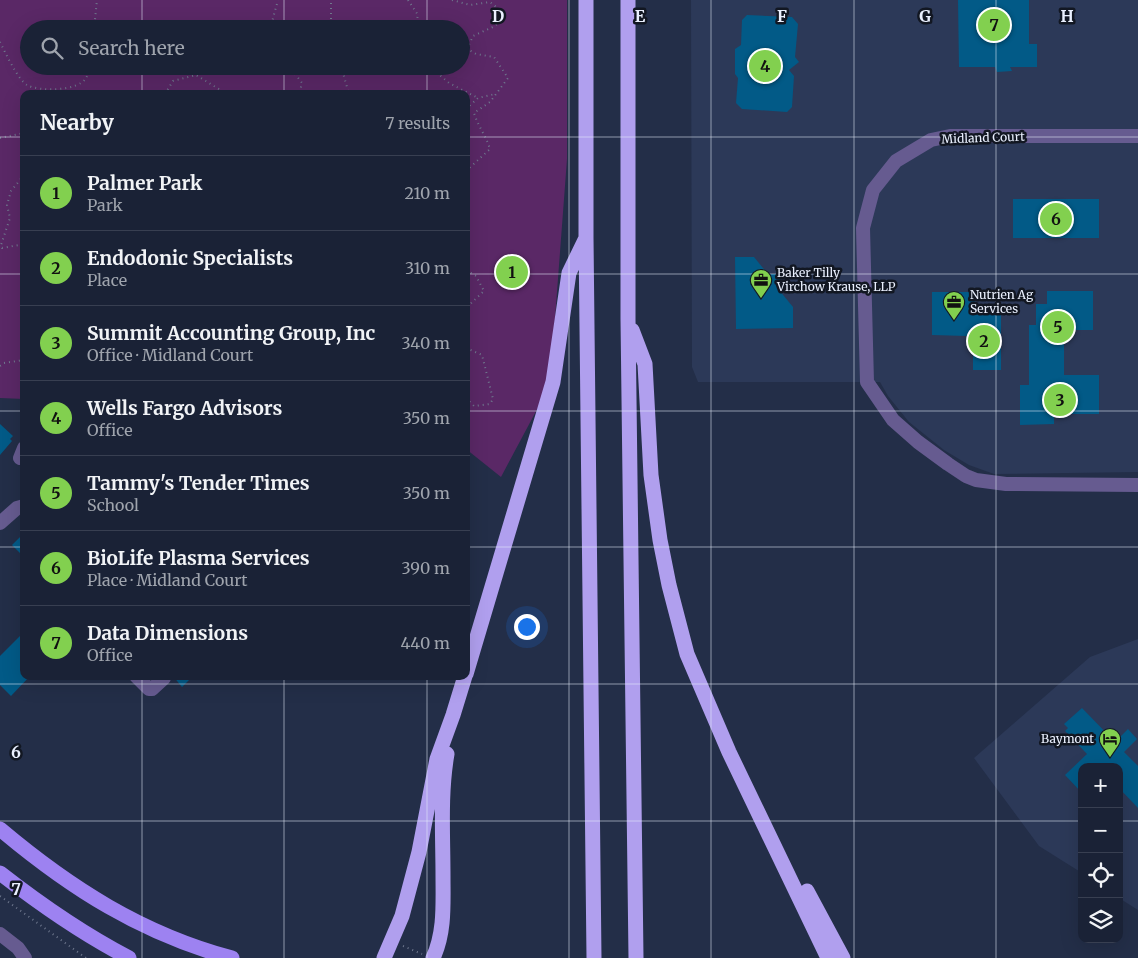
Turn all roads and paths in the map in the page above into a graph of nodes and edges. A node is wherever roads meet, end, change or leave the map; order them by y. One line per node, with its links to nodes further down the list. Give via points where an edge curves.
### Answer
1 (278, 0): 9 (path)
2 (331, 0): 10 (path)
3 (408, 0): 11 (path, via 418,14)
4 (452, 0): 13 (path, via 470,5 490,2 504,16 495,26 473,36)
5 (586, 0): 37 (highway)
6 (628, 0): 41 (highway)
7 (97, 1): 8 (path)
8 (95, 20)
9 (272, 20)
10 (331, 20)
11 (416, 20)
12 (0, 42): 21 (path, via 26,85)
13 (470, 42)
14 (470, 51): 29 (path, via 494,56 508,78)
15 (87, 75): 22 (path, via 79,85)
16 (196, 75): 23 (path, via 173,81)
17 (196, 75): 24 (path)
18 (295, 75): 25 (path, via 302,83)
19 (344, 75): 26 (path)
20 (440, 75): 27 (path)
21 (45, 90)
22 (45, 90)
23 (167, 90)
24 (220, 90)
25 (300, 90)
26 (348, 90)
27 (463, 90)
28 (470, 94): 30 (path)
29 (495, 94): 30 (path); 35 (path, via 490,102 474,113 490,149)
30 (478, 98): 31 (path)
31 (470, 105)
32 (20, 134): 34 (path)
33 (1138, 136): 46 (street, Midland Court, via 950,136 931,140 896,161 875,187 863,228 867,382 893,420 948,464 976,480 1006,484)
34 (0, 138)
35 (470, 167)
36 (20, 180): 38 (path, via 7,204 10,218 1,245 2,248)
37 (586, 237): 49 (highway, via 569,273 553,382); 66 (highway)
38 (20, 244)
39 (470, 273): 40 (path, via 476,276 484,291)
40 (470, 304)
41 (628, 319): 54 (highway, via 645,364 651,475 671,594 687,654); 67 (highway)
42 (470, 350): 45 (path, via 482,355 493,399 490,404 474,406)
43 (20, 361): 44 (path)
44 (0, 366)
45 (470, 402)
46 (1138, 485)
47 (20, 507): 48 (street)
48 (0, 523)
49 (470, 662)
50 (140, 680): 51 (street, via 149,689)
51 (162, 680)
52 (464, 680): 53 (highway)
53 (453, 715): 60 (highway, via 444,786 441,938); 65 (highway, via 437,759 406,900)
54 (758, 813): 68 (highway); 69 (highway, via 787,854)
55 (0, 829): 64 (main road, via 76,888 122,916 174,940)
56 (0, 873): 63 (main road, via 40,904)
57 (0, 896): 62 (path)
58 (0, 934): 61 (street)
59 (403, 946): 60 (path)
60 (428, 956)
61 (25, 958)
62 (86, 958)
63 (129, 958)
64 (232, 958)
65 (384, 958)
66 (594, 958)
67 (636, 958)
68 (828, 958)
69 (843, 958)

